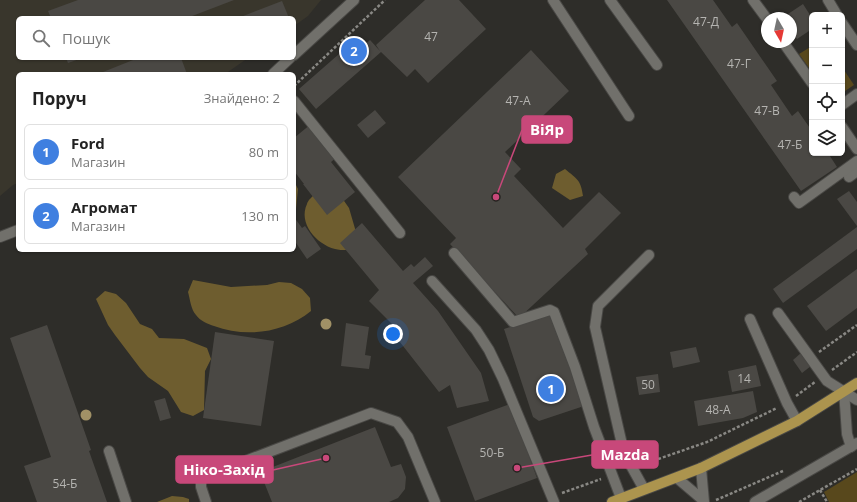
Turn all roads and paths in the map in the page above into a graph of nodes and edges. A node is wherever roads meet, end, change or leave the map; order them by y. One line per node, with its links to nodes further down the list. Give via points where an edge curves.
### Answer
1 (354, 0): 12 (street)
2 (385, 0): 17 (path)
3 (552, 0): 21 (street)
4 (610, 0): 14 (street)
5 (754, 0): 7 (street)
6 (828, 0): 8 (street)
7 (762, 12)
8 (835, 12)
9 (845, 27): 10 (street)
10 (857, 45)
11 (787, 48): 16 (street)
12 (296, 53)
13 (288, 60): 15 (street)
14 (657, 65)
15 (275, 72)
16 (809, 79)
17 (296, 84)
18 (857, 94): 19 (street)
19 (845, 103)
20 (296, 104): 27 (street)
21 (629, 116)
22 (845, 131): 23 (street)
23 (857, 149)
24 (857, 161): 25 (street, via 823,181 799,203)
25 (794, 197)
26 (16, 231): 28 (street)
27 (400, 233)
28 (0, 237)
29 (454, 253): 46 (street, via 513,322 550,310 554,312)
30 (649, 255): 45 (street, via 598,306 595,327)
31 (432, 281): 59 (street, via 476,330 489,350)
32 (778, 313): 36 (street)
33 (750, 319): 41 (street)
34 (857, 325): 36 (path)
35 (857, 352): 37 (path)
36 (810, 358): 37 (street)
37 (823, 376): 39 (street); 41 (path)
38 (857, 383): 39 (main road)
39 (844, 392): 40 (street); 42 (main road); 43 (street, via 847,434)
40 (857, 400)
41 (787, 403): 42 (street); 47 (path, via 708,442)
42 (797, 421): 48 (main road)
43 (854, 445): 60 (street)
44 (109, 451): 57 (street)
45 (624, 453): 46 (street); 52 (street)
46 (608, 460): 54 (street)
47 (637, 467)
48 (701, 468): 51 (main road); 56 (street)
49 (789, 468): 56 (path)
50 (857, 469): 53 (path)
51 (677, 478): 52 (main road); 56 (street)
52 (644, 489): 54 (main road)
53 (820, 490): 61 (path); 62 (path)
54 (617, 500)
55 (432, 501): 58 (street, via 408,437 397,422 371,413 201,478)
56 (706, 501)
57 (126, 502)
58 (206, 502)
59 (554, 502)
60 (755, 502)
61 (799, 502)
62 (827, 502)

